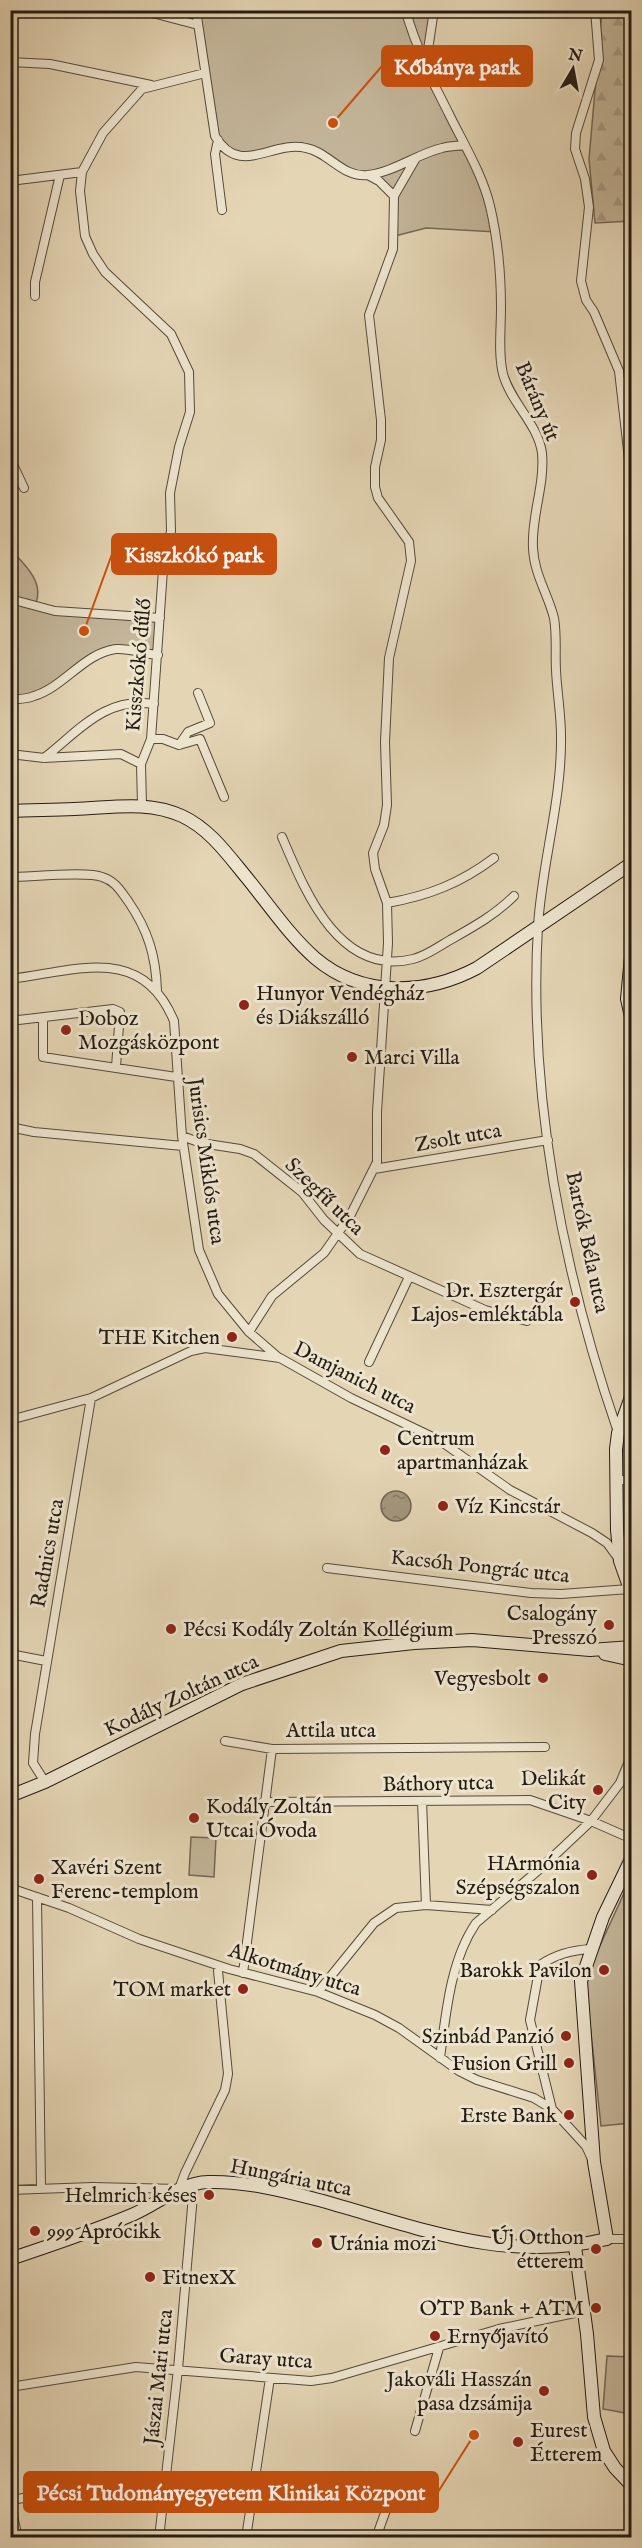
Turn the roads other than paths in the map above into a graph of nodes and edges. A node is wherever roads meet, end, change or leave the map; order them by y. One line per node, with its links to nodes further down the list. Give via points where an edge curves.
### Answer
1 (141, 10): 6 (street)
2 (196, 10): 6 (street)
3 (405, 10): 8 (street, Bárány út)
4 (434, 10): 8 (street)
5 (595, 10): 22 (street, via 599,60 576,133 575,149 589,207 582,281 586,300 619,371)
6 (198, 25): 9 (street)
7 (10, 62): 10 (street, via 50,64)
8 (426, 64): 12 (street, Bárány út)
9 (205, 73): 10 (street); 11 (street)
10 (151, 85): 14 (street, via 142,89 103,133)
11 (218, 140): 16 (street, via 234,155 246,157 306,147 345,171); 19 (street, via 215,154)
12 (465, 145): 13 (street); 44 (street, Bárány út, via 484,185 499,245 503,374 542,450 541,491 532,531 533,555 554,619 561,737)
13 (416, 158): 16 (street); 18 (street)
14 (82, 172): 15 (street); 25 (street, Kisszkókó dűlő, via 81,218 93,254 105,272 171,334 189,372 190,412 173,474 171,531 163,570)
15 (60, 175): 17 (street); 20 (street)
16 (368, 175): 18 (street)
17 (10, 181)
18 (394, 196): 43 (street, via 393,249 369,315 381,420 375,487 411,550 388,657 387,805 373,853)
19 (222, 210)
20 (35, 296)
21 (10, 458): 23 (street)
22 (632, 486)
23 (24, 488)
24 (10, 599): 25 (street, via 55,611)
25 (160, 618): 26 (street, Kisszkókó dűlő)
26 (158, 655): 28 (street, via 131,649 108,651 46,691); 29 (street, Kisszkókó dűlő)
27 (198, 693): 31 (street, via 210,723 188,732)
28 (10, 700)
29 (154, 704): 30 (street, Kisszkókó dűlő); 33 (street, via 105,710)
30 (151, 739): 31 (street); 34 (street, Kisszkókó dűlő)
31 (179, 745): 35 (street, via 200,738)
32 (10, 754): 33 (street)
33 (44, 758): 34 (street, via 121,754)
34 (141, 764): 36 (street, Kisszkókó dűlő)
35 (224, 797)
36 (142, 805): 37 (street); 48 (street, via 184,817 218,842 317,959 351,979)
37 (10, 811)
38 (282, 837): 46 (street, via 301,882 342,940 355,952)
39 (494, 858): 43 (street, via 457,883)
40 (632, 863): 44 (street)
41 (10, 877): 49 (street, via 100,875 116,883 149,939)
42 (514, 896): 46 (street, via 486,920 434,950 415,958)
43 (387, 903): 46 (street)
44 (538, 926): 48 (street, via 501,954 459,978 416,988); 57 (street, Bartók Béla utca, via 536,1008)
45 (632, 946): 52 (street, via 627,999)
46 (387, 961): 48 (street)
47 (10, 979): 49 (street, Jurisics Miklós utca, via 100,967 127,970)
48 (385, 988): 59 (street)
49 (157, 991): 54 (street, Jurisics Miklós utca, via 174,1021)
50 (43, 1017): 51 (street); 53 (street, via 43,1057); 53 (street, via 95,1010 120,1012)
51 (10, 1021)
52 (632, 1021)
53 (116, 1067): 54 (street)
54 (176, 1077): 56 (street, Jurisics Miklós utca)
55 (10, 1127): 58 (street)
56 (182, 1136): 58 (street, Jurisics Miklós utca); 60 (street, Szegfű utca, via 254,1154 302,1192)
57 (548, 1140): 59 (street, Zsolt utca); 70 (street, Bartók Béla utca, via 558,1214)
58 (183, 1146): 63 (street, Jurisics Miklós utca, via 199,1250 218,1294)
59 (374, 1169): 60 (street)
60 (337, 1234): 61 (street, Szegfű utca, via 360,1254); 63 (street, via 324,1253 272,1296)
61 (409, 1277): 62 (street, Szegfű utca, via 486,1310); 65 (street)
62 (527, 1321)
63 (249, 1332): 64 (street, Jurisics Miklós utca)
64 (280, 1358): 67 (street, Damjanich utca, via 205,1348); 73 (street, Damjanich utca, via 351,1398 439,1440 510,1490 607,1543)
65 (369, 1362)
66 (632, 1394): 68 (street)
67 (91, 1398): 69 (street, Damjanich utca); 79 (street, Radnics utca)
68 (628, 1410): 70 (street)
69 (10, 1420)
70 (618, 1433): 71 (street, Bartók Béla utca)
71 (616, 1480): 72 (street); 73 (street, Bartók Béla utca)
72 (632, 1480)
73 (620, 1561): 75 (street, Bartók Béla utca)
74 (327, 1568): 75 (street, Kacsóh Pongrác utca, via 550,1594)
75 (630, 1592)
76 (632, 1647): 77 (street, Kodály Zoltán utca)
77 (590, 1650): 80 (street, Kodály Zoltán utca); 85 (street, Kodály Zoltán utca, via 472,1640 341,1651 242,1684)
78 (10, 1654): 79 (street)
79 (46, 1660): 85 (street, Radnics utca, via 33,1764)
80 (632, 1660)
81 (225, 1742): 83 (street)
82 (545, 1747): 83 (street, Attila utca)
83 (272, 1749): 88 (street, Attila utca)
84 (632, 1754): 89 (street, via 620,1783)
85 (45, 1782): 86 (street, Kodály Zoltán utca)
86 (11, 1795)
87 (422, 1801): 88 (street, Báthory utca); 89 (street, Báthory utca, via 530,1800); 94 (street)
88 (263, 1802): 98 (street, Attila utca)
89 (591, 1821): 90 (street, Báthory utca); 95 (street)
90 (632, 1839)
91 (632, 1857): 96 (street)
92 (10, 1888): 93 (street, Alkotmány utca)
93 (38, 1897): 97 (street, Alkotmány utca, via 139,1939); 104 (street)
94 (426, 1905): 95 (street); 99 (street, via 396,1908 374,1923)
95 (492, 1910): 100 (street, via 476,1923 465,1942 455,1972)
96 (591, 1949): 101 (street, via 547,1960 540,1965 535,1983 530,2020); 102 (street, via 581,1995)
97 (220, 1966): 98 (street, Alkotmány utca); 105 (street, via 228,2074 225,2090)
98 (243, 1973): 99 (street, Alkotmány utca)
99 (318, 1992): 100 (street, Alkotmány utca, via 399,2028)
100 (440, 2058): 101 (street, Alkotmány utca, via 477,2080 534,2098)
101 (552, 2109): 102 (street, Alkotmány utca, via 586,2146)
102 (594, 2162): 107 (street, Alkotmány utca)
103 (194, 2184): 105 (street, Hungária utca); 109 (street, Hungária utca, via 225,2182 297,2195 451,2238 509,2247); 113 (street, Jászai Mari utca)
104 (40, 2188): 105 (street); 106 (street)
105 (179, 2189): 110 (street, Hungária utca, via 135,2213)
106 (10, 2190)
107 (607, 2239): 108 (street); 109 (street, Hungária utca)
108 (632, 2239)
109 (575, 2247): 111 (street)
110 (10, 2259)
111 (584, 2311): 112 (street, Garay utca, via 499,2329); 118 (street, via 594,2417 604,2451)
112 (439, 2348): 114 (street, Garay utca, via 332,2378); 116 (street)
113 (178, 2369): 114 (street, Garay utca); 115 (street, Garay utca, via 118,2369); 117 (street, Jászai Mari utca)
114 (270, 2378): 119 (street)
115 (10, 2387)
116 (415, 2431)
117 (165, 2486): 119 (street); 120 (street, via 131,2482); 123 (street, Jászai Mari utca)
118 (632, 2486)
119 (253, 2496): 124 (street)
120 (10, 2501): 122 (street)
121 (386, 2510): 125 (street)
122 (18, 2538)
123 (159, 2538)
124 (246, 2538)
125 (376, 2538)

